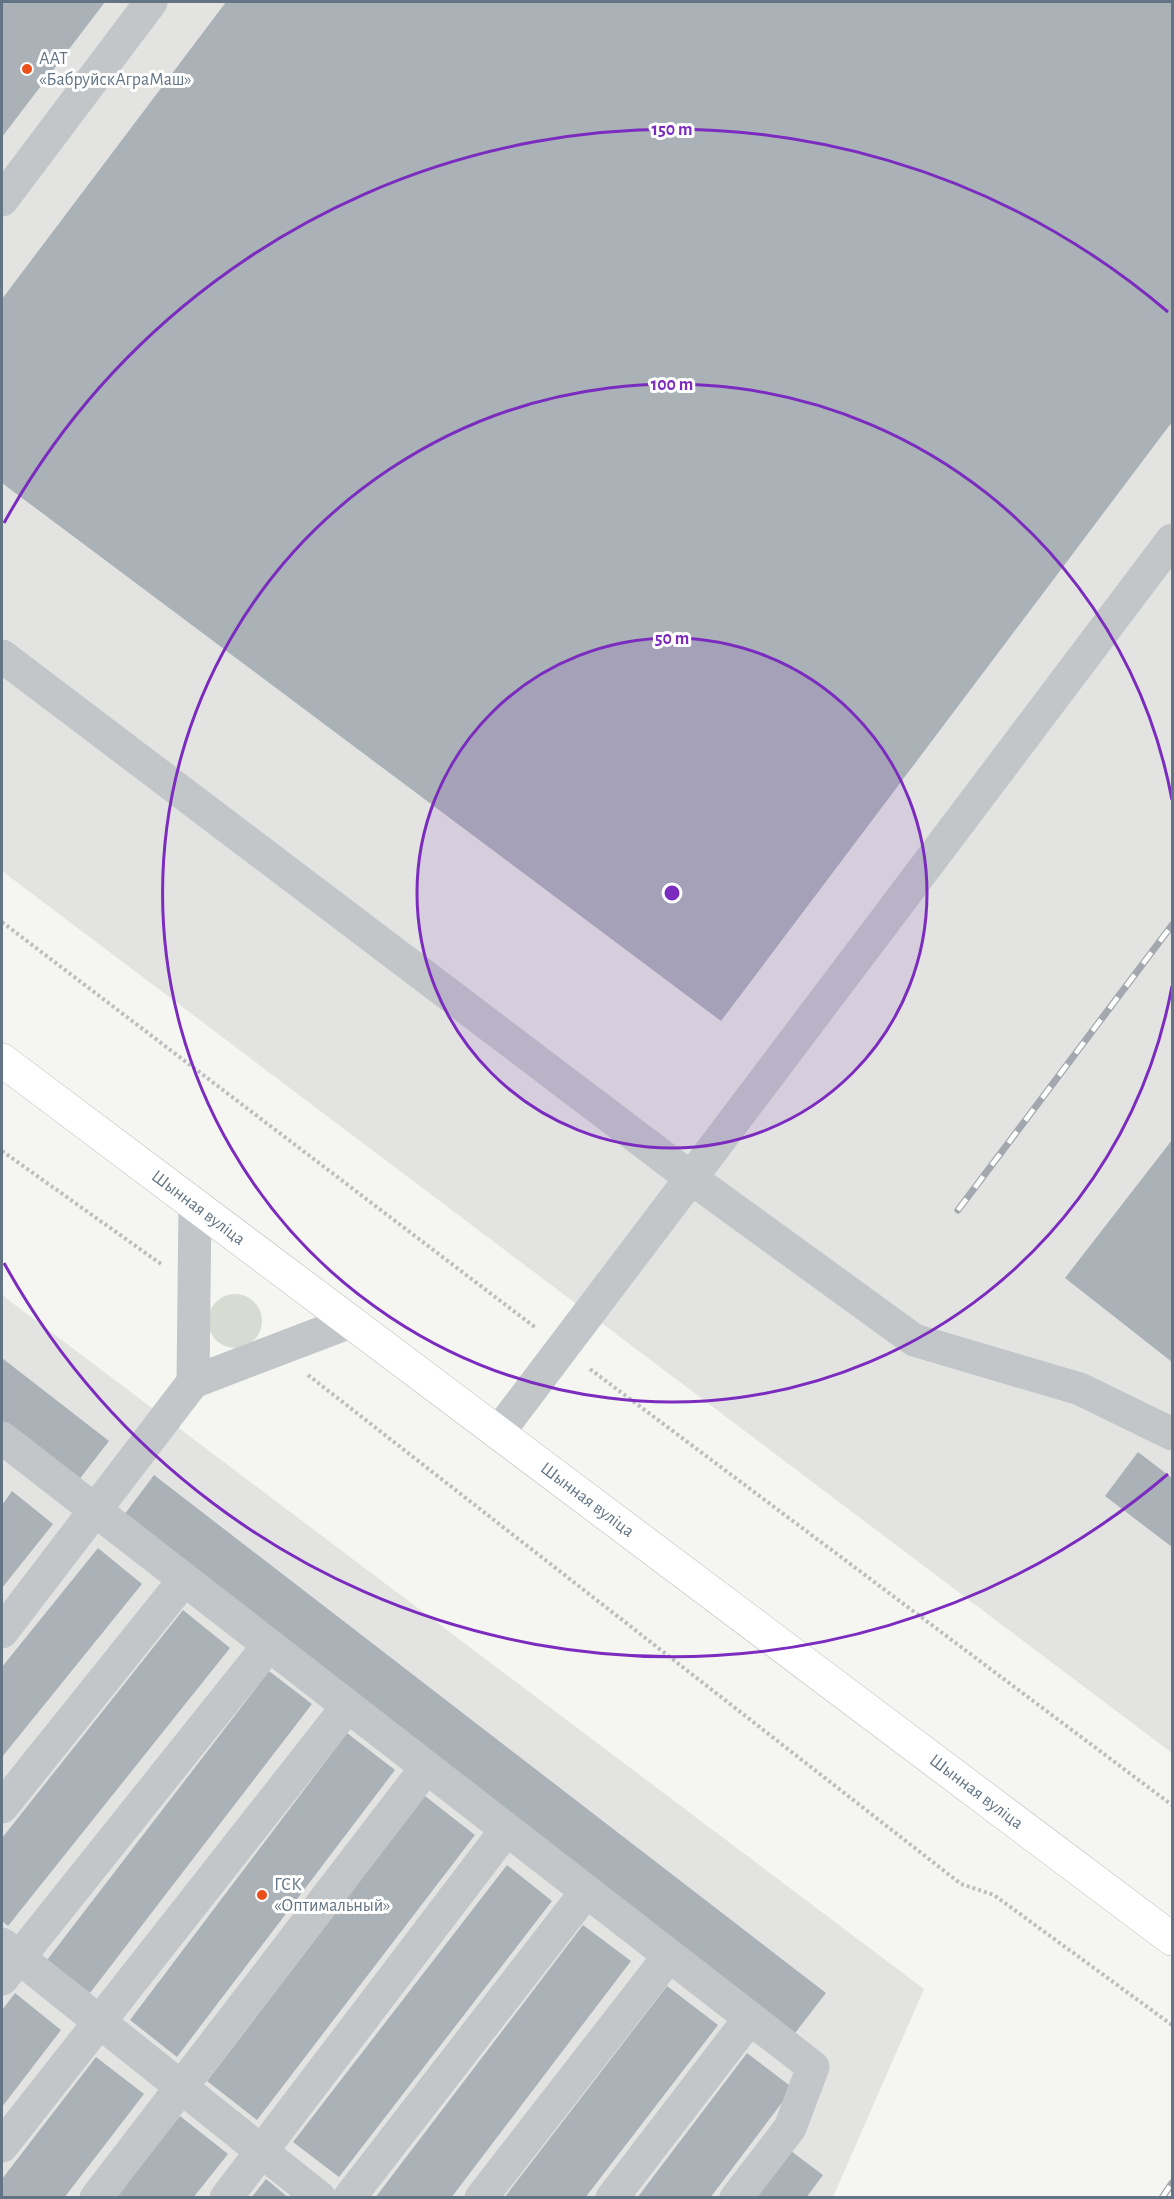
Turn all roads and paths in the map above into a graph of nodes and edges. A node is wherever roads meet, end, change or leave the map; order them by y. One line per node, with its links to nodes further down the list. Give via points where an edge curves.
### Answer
1 (151, 2): 2 (lane)
2 (2, 200)
3 (1173, 540): 7 (lane)
4 (2, 656): 7 (lane)
5 (2, 1060): 8 (main road, Шынная вуліца)
6 (2, 1151): 9 (path)
7 (691, 1178): 13 (lane); 14 (lane, via 914,1340 1080,1389)
8 (195, 1205): 9 (lane); 10 (main road, Шынная вуліца)
9 (194, 1286): 12 (lane)
10 (350, 1322): 11 (lane); 13 (main road, Шынная вуліца)
11 (276, 1350): 12 (lane); 30 (path, via 961,1884 994,1895)
12 (193, 1382): 16 (lane)
13 (498, 1433): 25 (main road, Шынная вуліца)
14 (1173, 1434)
15 (6, 1450): 16 (lane)
16 (95, 1512): 17 (lane); 18 (lane)
17 (184, 1580): 19 (lane); 22 (lane)
18 (2, 1632)
19 (268, 1646): 20 (lane); 27 (lane)
20 (347, 1707): 21 (lane); 29 (lane)
21 (426, 1768): 23 (lane); 31 (lane)
22 (2, 1807)
23 (506, 1830): 24 (lane); 33 (lane)
24 (586, 1892): 26 (lane); 37 (lane)
25 (1173, 1939)
26 (669, 1956): 28 (lane); 38 (lane)
27 (7, 1960): 29 (lane)
28 (750, 2018): 39 (lane); 40 (lane, via 813,2067 790,2128)
29 (99, 2022): 31 (lane); 32 (lane)
30 (1173, 2025)
31 (181, 2087): 33 (lane); 34 (lane)
32 (2, 2146)
33 (262, 2151): 35 (lane); 36 (lane)
34 (96, 2198)
35 (226, 2198)
36 (320, 2198)
37 (349, 2198)
38 (481, 2198)
39 (612, 2198)
40 (736, 2198)

